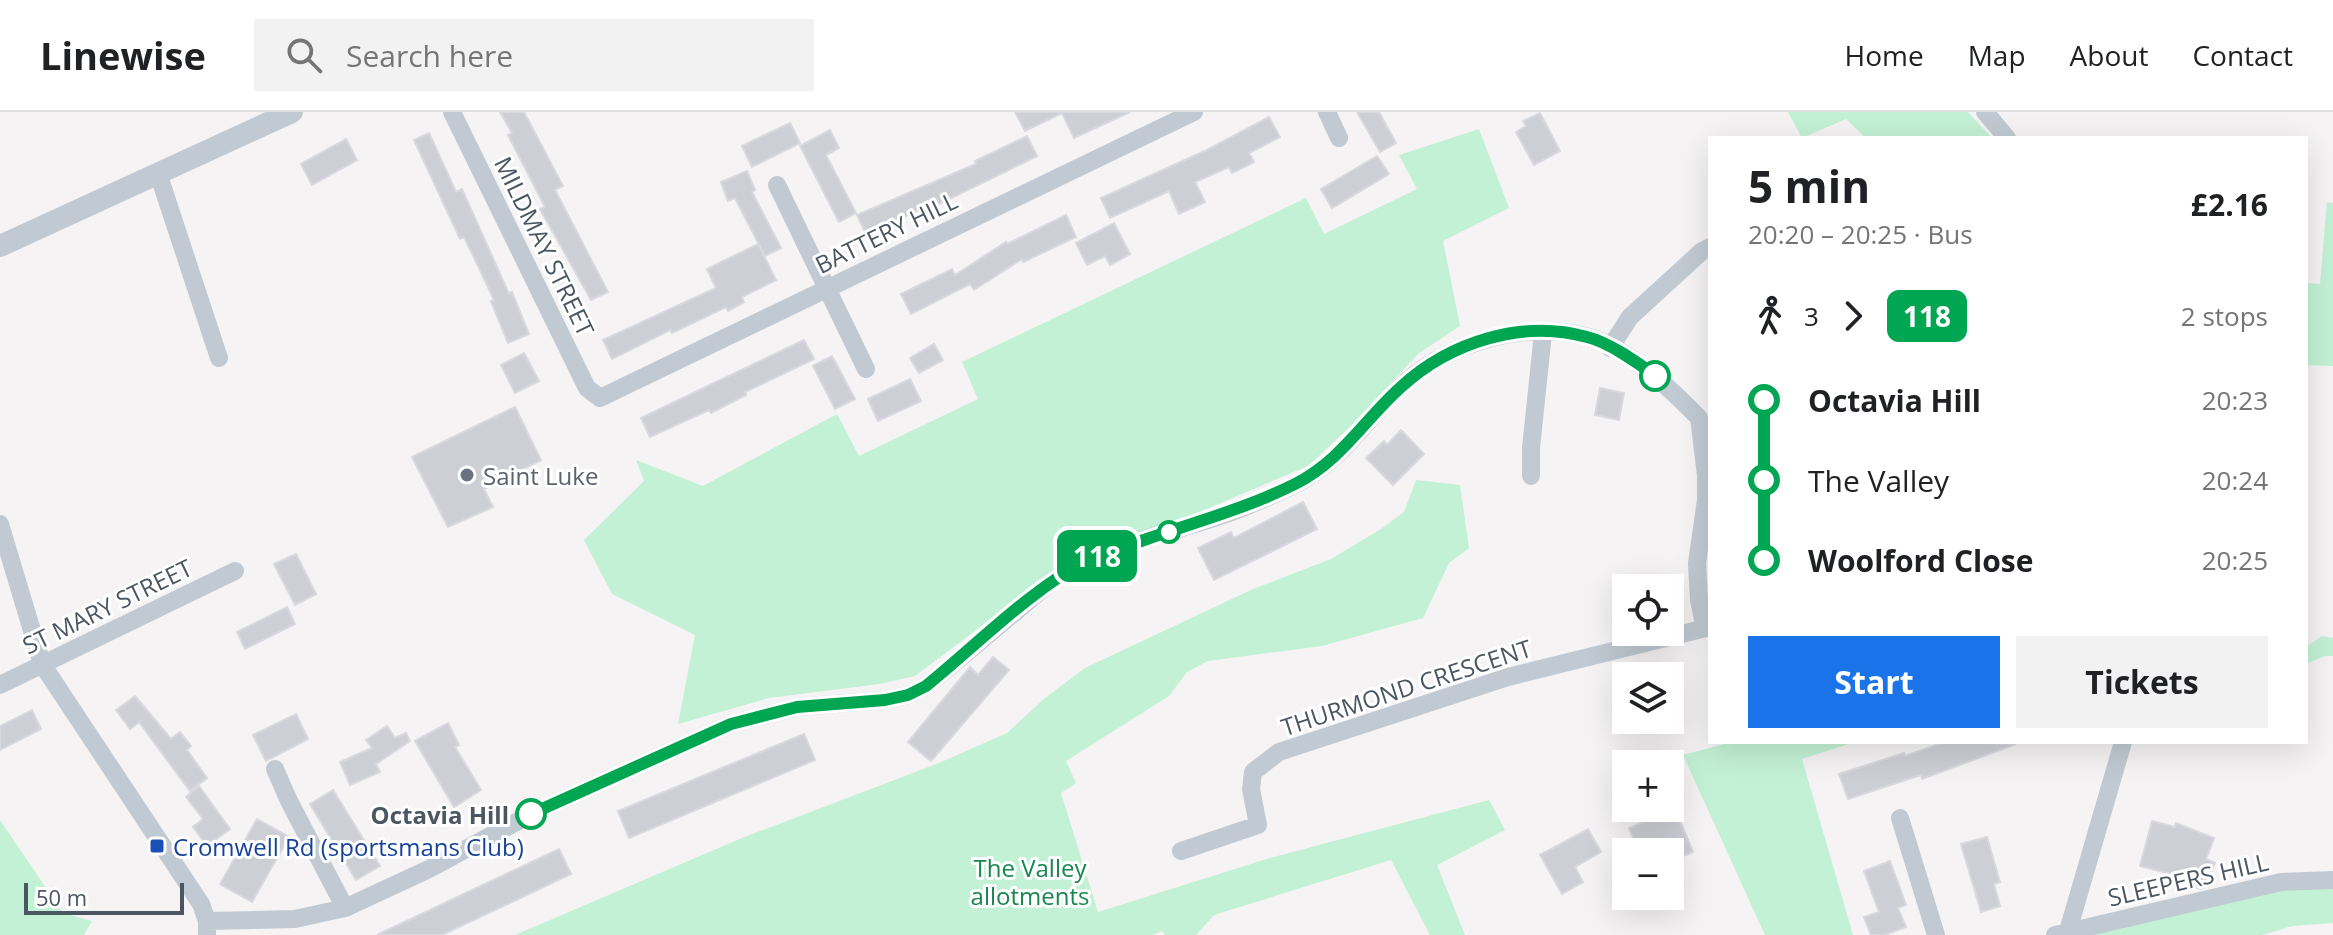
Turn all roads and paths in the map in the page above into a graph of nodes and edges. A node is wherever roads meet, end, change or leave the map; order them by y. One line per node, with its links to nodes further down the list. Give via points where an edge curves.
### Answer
1 (292, 112): 8 (street)
2 (452, 112): 17 (street, MILDMAY STREET, via 587,388)
3 (1194, 112): 12 (street, BATTERY HILL)
4 (1327, 112): 7 (street)
5 (1992, 114): 6 (street)
6 (2006, 136)
7 (1339, 138)
8 (158, 173): 10 (street); 15 (street)
9 (777, 185): 12 (street)
10 (0, 246)
11 (1708, 248): 14 (street, via 1630,317)
12 (826, 288): 16 (street); 17 (street, BATTERY HILL)
13 (1543, 333): 14 (street, via 1591,337); 19 (street); 30 (street, via 1503,334 1461,347 1424,368 1339,455 1292,486 1218,517 1091,558 1048,584 917,691 885,700 797,707 731,724 531,814)
14 (1610, 348): 18 (street)
15 (219, 358)
16 (866, 369)
17 (600, 398)
18 (1705, 416): 22 (street, via 1706,487 1697,563 1699,600)
19 (1531, 476)
20 (0, 524): 23 (street)
21 (235, 571): 23 (street, ST MARY STREET)
22 (1708, 627): 28 (street, THURMOND CRESCENT, via 1508,677 1279,752 1253,772 1258,825)
23 (42, 664): 24 (street, ST MARY STREET); 32 (street, via 201,904)
24 (0, 685)
25 (2122, 744): 33 (street)
26 (275, 769): 30 (street)
27 (1900, 818): 34 (street)
28 (1181, 851)
29 (2333, 880): 33 (street, SLEEPERS HILL, via 2281,882)
30 (345, 908): 31 (street)
31 (299, 927): 32 (street)
32 (207, 928)
33 (2062, 933)
34 (1936, 935)

